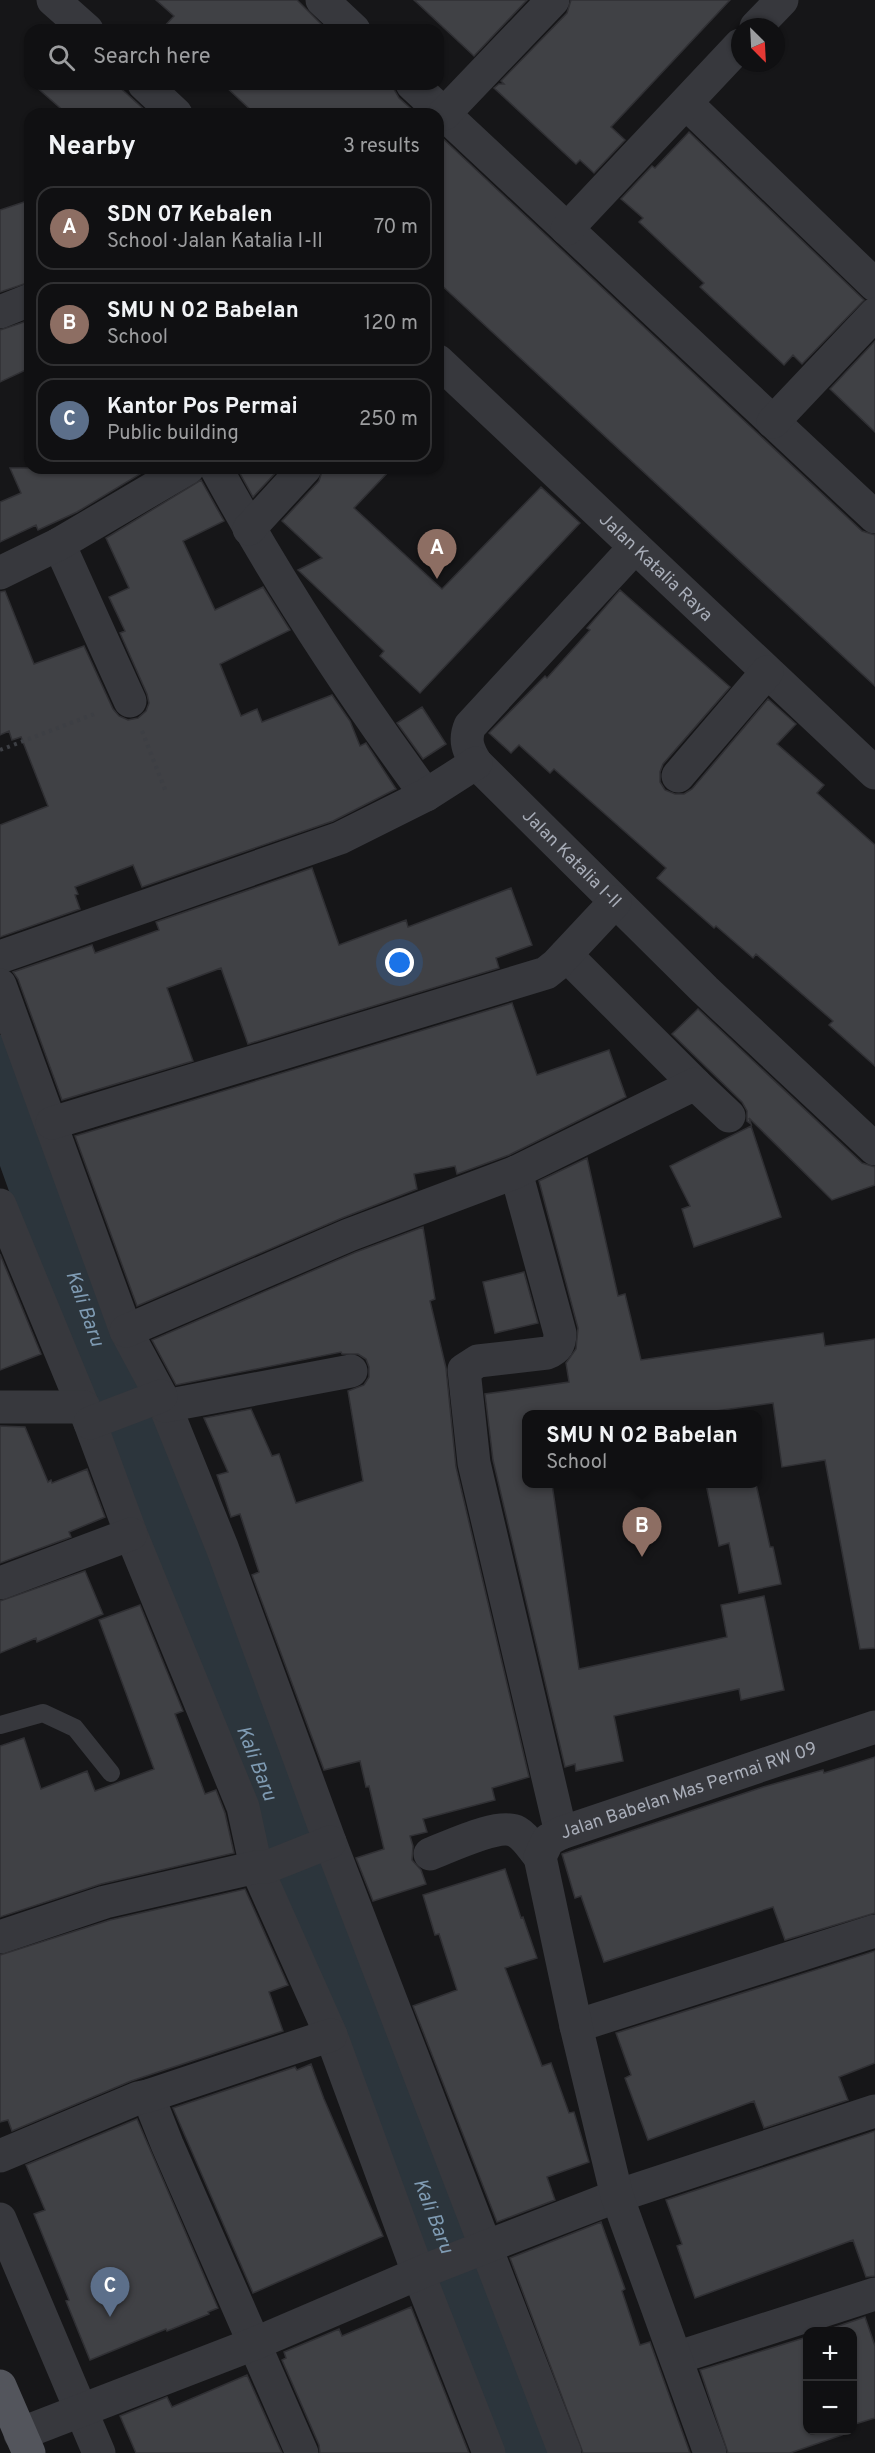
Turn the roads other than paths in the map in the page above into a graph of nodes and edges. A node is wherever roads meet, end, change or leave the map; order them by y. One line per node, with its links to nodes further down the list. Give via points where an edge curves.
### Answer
1 (553, 0): 12 (street)
2 (782, 0): 4 (street)
3 (329, 2): 5 (street)
4 (765, 18)
5 (349, 24)
6 (731, 55): 9 (street)
7 (150, 90): 10 (street)
8 (418, 90): 11 (street)
9 (686, 103): 13 (street); 14 (street)
10 (170, 108)
11 (438, 108)
12 (444, 114): 13 (street)
13 (567, 229): 19 (street)
14 (875, 285)
15 (24, 302): 16 (street)
16 (0, 312)
17 (875, 314): 19 (street)
18 (444, 367): 26 (street, Jalan Katalia Raya)
19 (773, 422): 23 (street)
20 (178, 474): 25 (street)
21 (219, 474): 24 (street)
22 (299, 474): 24 (street)
23 (875, 517)
24 (249, 529): 33 (street, via 330,661)
25 (59, 544): 27 (street); 29 (street)
26 (635, 547): 28 (street, Jalan Katalia Raya); 30 (street, Jalan Katalia I-II, via 470,726 468,748)
27 (0, 573)
28 (767, 672): 31 (street, Jalan Katalia Raya); 32 (street)
29 (130, 701)
30 (476, 763): 33 (street); 34 (street, Jalan Katalia I-II)
31 (875, 773)
32 (678, 776)
33 (426, 795): 36 (street, via 340,838)
34 (615, 902): 35 (street); 41 (street, Jalan Katalia I-II)
35 (566, 955): 38 (street); 40 (street, via 546,972)
36 (0, 957)
37 (0, 985): 40 (street)
38 (695, 1084): 39 (street); 42 (street)
39 (729, 1116)
40 (52, 1123): 44 (street)
41 (875, 1149)
42 (516, 1172): 44 (street, via 349,1236); 54 (street, via 560,1342 547,1353 478,1361 464,1370 474,1463)
43 (0, 1205): 48 (street)
44 (126, 1331): 46 (street)
45 (351, 1371): 46 (street)
46 (160, 1401): 48 (street); 55 (street, via 222,1547)
47 (0, 1407): 48 (street)
48 (89, 1417): 49 (street)
49 (131, 1534): 50 (street); 58 (street, via 243,1807)
50 (0, 1583)
51 (0, 1725): 53 (lane, via 43,1713 75,1728)
52 (875, 1727): 54 (street, Jalan Babelan Mas Permai RW 09)
53 (111, 1773)
54 (561, 1833): 57 (street, Jalan Babelan Mas Permai RW 09, via 548,1840)
55 (325, 1845): 58 (street); 68 (street)
56 (430, 1854): 57 (street, via 509,1828 519,1833)
57 (540, 1857): 61 (street)
58 (261, 1867): 60 (street, via 105,1902); 62 (street)
59 (875, 1931): 61 (street)
60 (0, 1937)
61 (576, 2026): 66 (street)
62 (331, 2035): 63 (street); 69 (street)
63 (148, 2096): 65 (street); 71 (street)
64 (875, 2111): 66 (street)
65 (0, 2156)
66 (617, 2196): 68 (street); 72 (street)
67 (0, 2219): 74 (street)
68 (481, 2248): 69 (street); 79 (street)
69 (424, 2272): 71 (street); 78 (street)
70 (875, 2294): 72 (street)
71 (256, 2343): 74 (street); 77 (street)
72 (676, 2358): 80 (street)
73 (0, 2386): 75 (main road)
74 (82, 2410): 75 (street); 76 (street)
75 (24, 2444)
76 (99, 2453)
77 (302, 2453)
78 (489, 2453)
79 (565, 2453)
80 (710, 2453)

